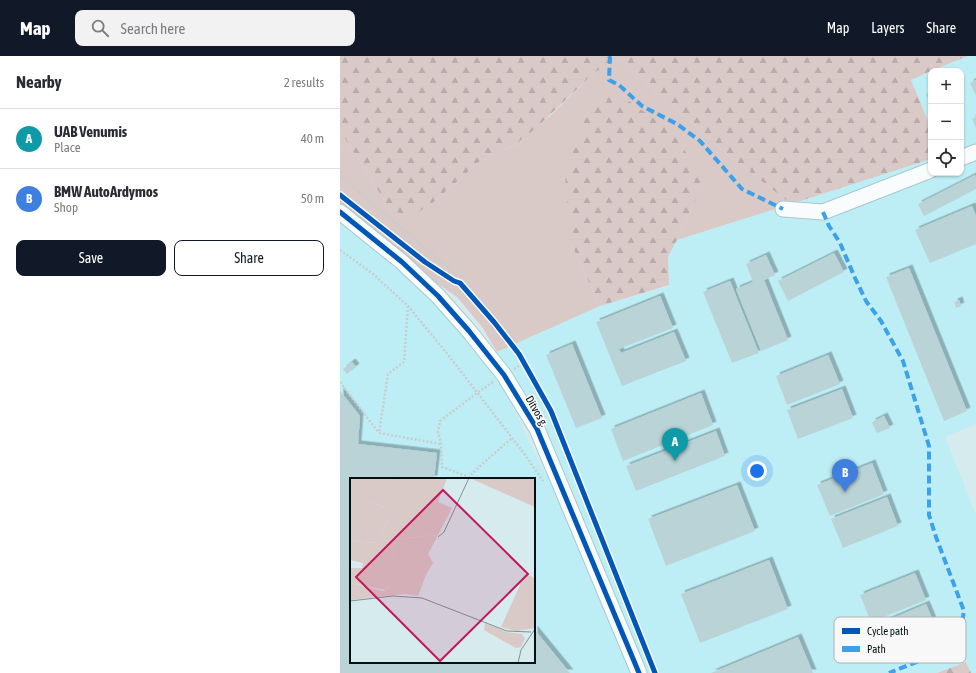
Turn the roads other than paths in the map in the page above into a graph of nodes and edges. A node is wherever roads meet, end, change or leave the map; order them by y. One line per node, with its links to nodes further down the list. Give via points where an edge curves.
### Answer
1 (976, 152): 2 (street)
2 (964, 157)
3 (928, 171): 4 (street, via 823,212)
4 (782, 209)
5 (340, 212): 6 (street, Ditvos g., via 402,262 438,296 504,375 537,430)
6 (639, 673)

